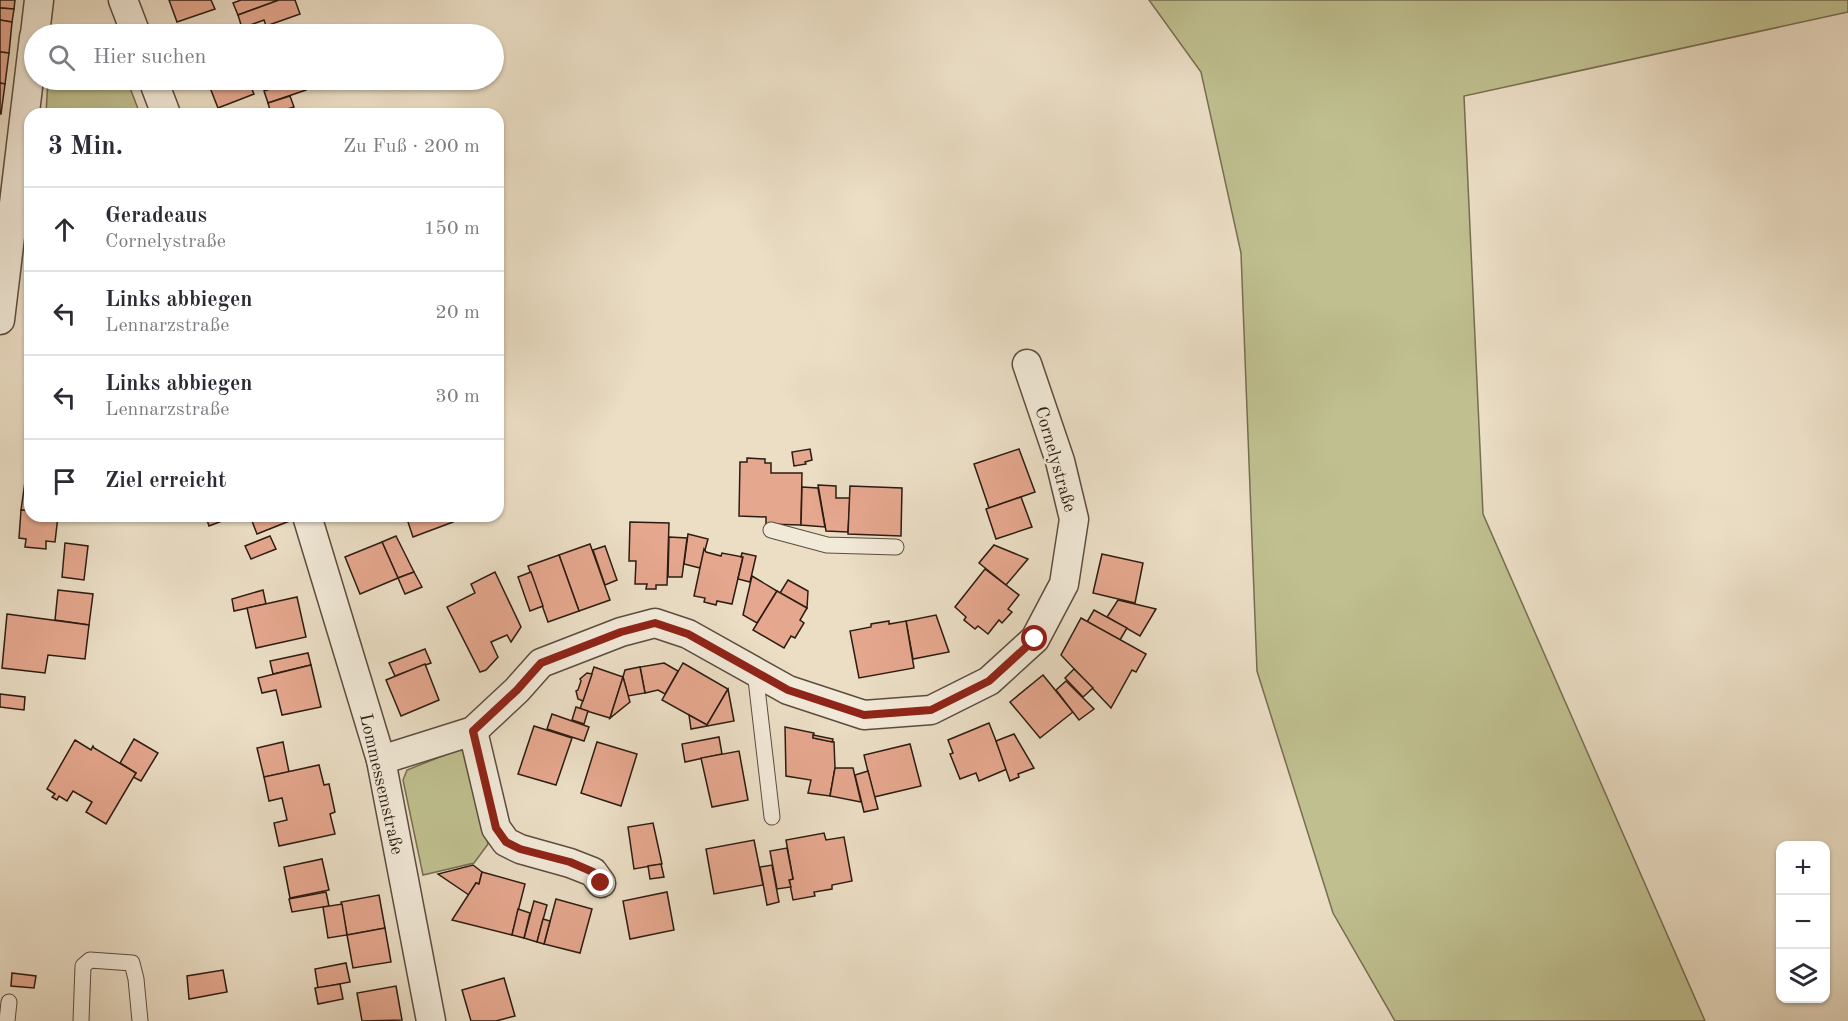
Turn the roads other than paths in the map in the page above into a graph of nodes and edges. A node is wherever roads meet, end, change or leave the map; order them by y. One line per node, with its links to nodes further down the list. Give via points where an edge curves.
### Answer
1 (39, 0): 3 (street)
2 (123, 0): 4 (street)
3 (36, 24)
4 (132, 24)
5 (31, 90): 7 (street)
6 (157, 90): 8 (street)
7 (29, 108)
8 (164, 108)
9 (23, 187): 10 (street)
10 (0, 320)
11 (1026, 364): 15 (street, Cornelystraße, via 1060,461 1074,519 1064,584 1035,639 989,681 931,710 864,715 788,690)
12 (309, 522): 17 (street, Lommessemstraße)
13 (771, 530): 14 (lane, via 827,546)
14 (896, 547)
15 (755, 671): 16 (street, Cornelystraße, via 688,634 655,623 541,663); 18 (lane)
16 (473, 731): 17 (street, Cornelystraße); 19 (street, via 496,828 506,842 570,862 593,872)
17 (381, 760): 24 (street, Lommessemstraße)
18 (772, 818)
19 (601, 883)
20 (9, 1002): 21 (lane)
21 (7, 1021)
22 (81, 1021): 23 (lane, via 83,966 90,960 132,963)
23 (140, 1021)
24 (431, 1021)

